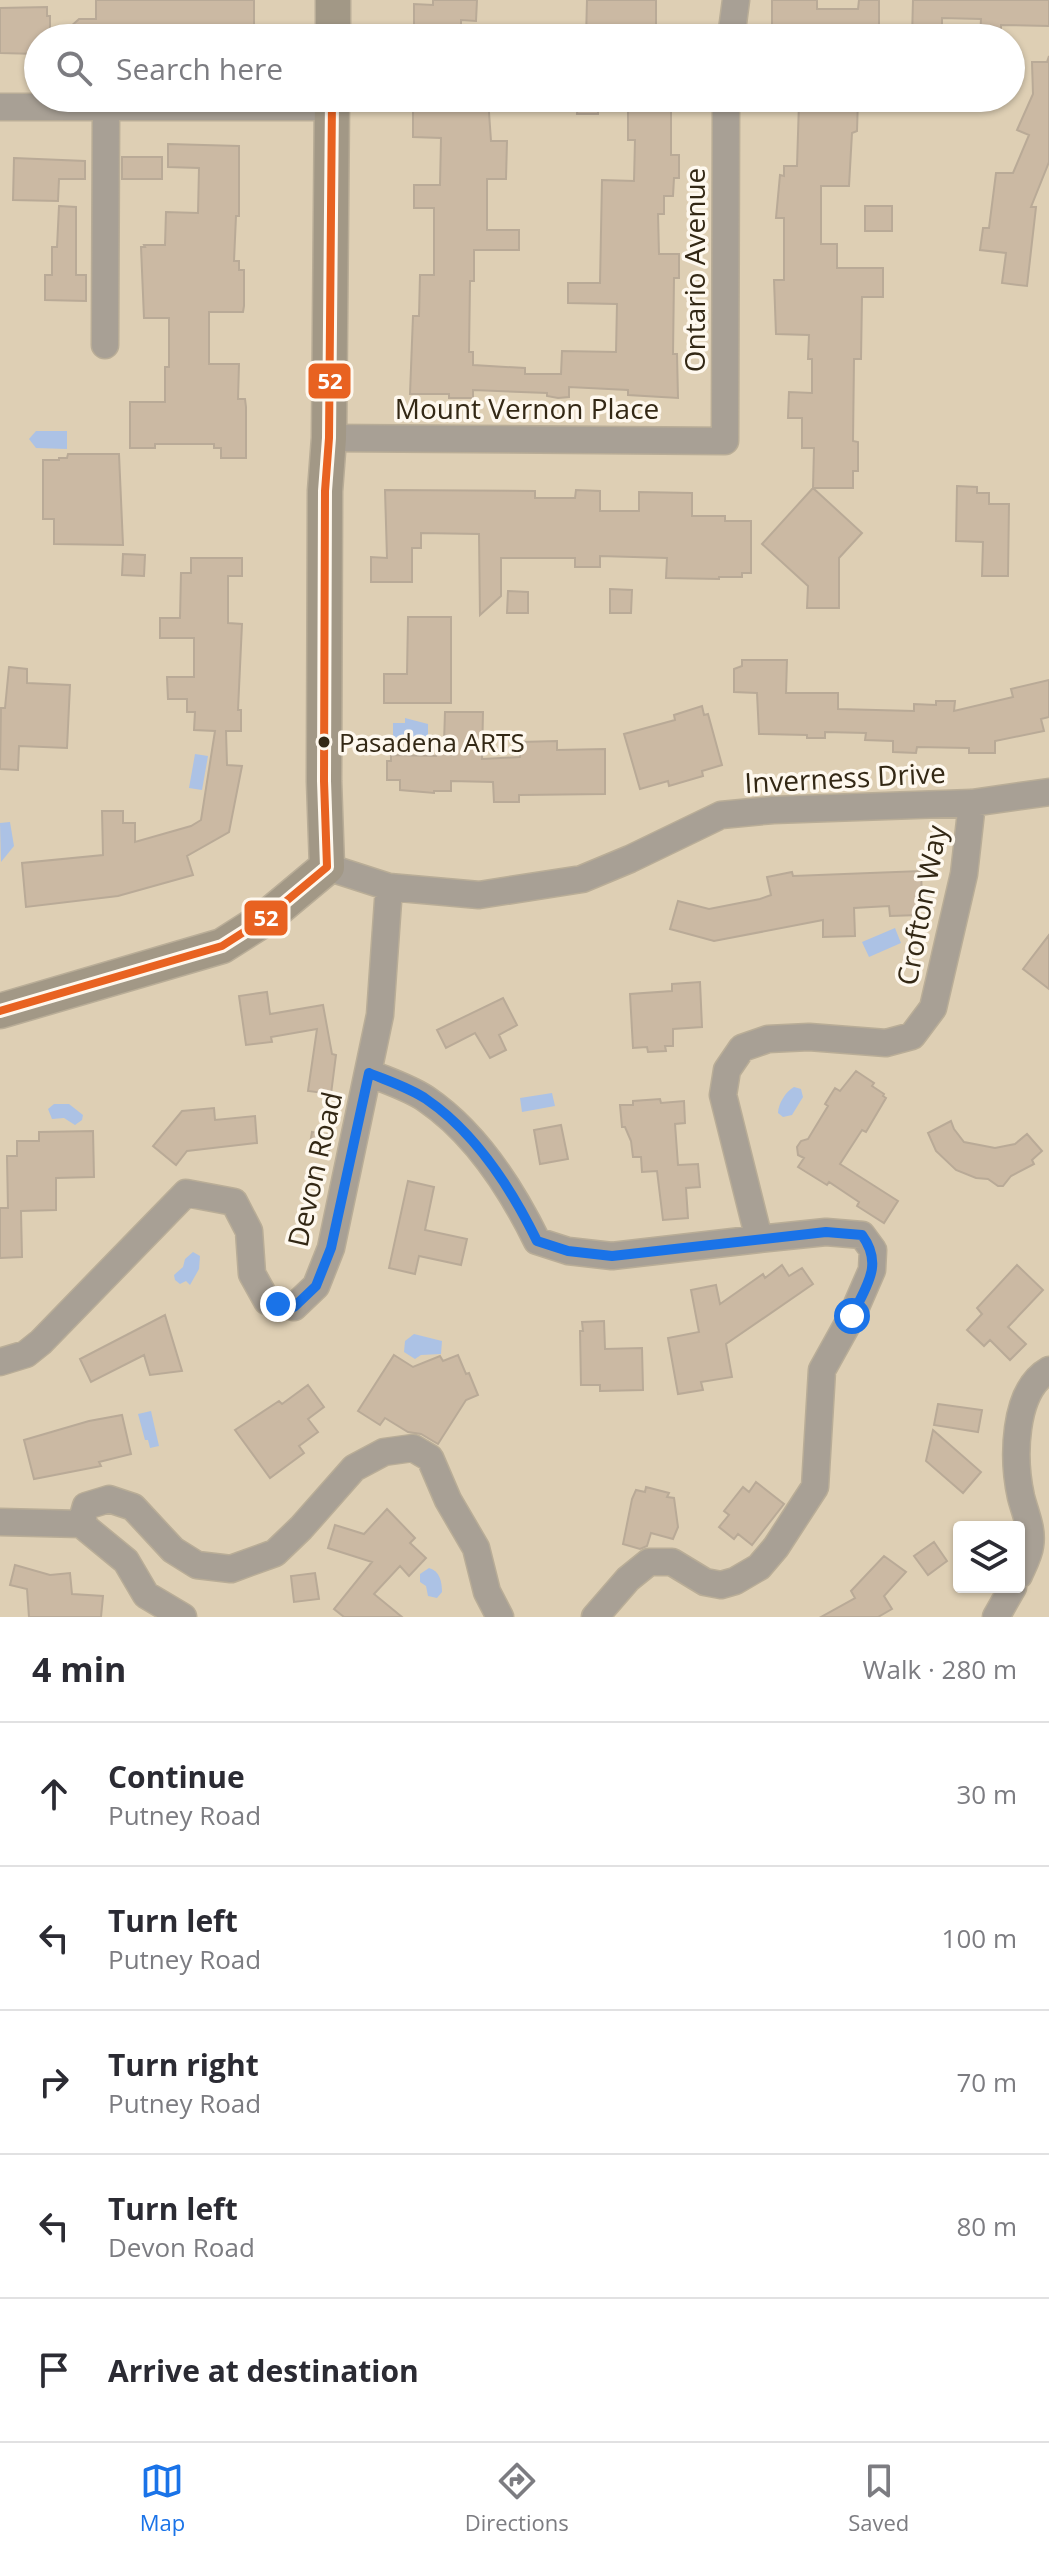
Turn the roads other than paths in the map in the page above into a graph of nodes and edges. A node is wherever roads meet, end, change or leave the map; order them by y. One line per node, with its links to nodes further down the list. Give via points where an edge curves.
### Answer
1 (333, 0): 3 (main road)
2 (736, 0): 4 (street)
3 (333, 24)
4 (733, 24)
5 (0, 107): 6 (street)
6 (24, 107)
7 (106, 112): 10 (street)
8 (332, 112): 11 (main road)
9 (726, 112): 12 (street, Ontario Avenue)
10 (105, 345)
11 (329, 438): 12 (street, Mount Vernon Place); 15 (main road)
12 (725, 441)
13 (1049, 792): 14 (street, Inverness Drive)
14 (972, 803): 16 (street, Inverness Drive, via 721,815 582,879 479,895); 19 (street, Crofton Way, via 964,874 933,1008 912,1036 886,1043 768,1039 742,1048 727,1070 723,1095)
15 (327, 867): 16 (street, Inverness Drive); 17 (main road, via 266,918 222,946)
16 (389, 887): 18 (street, Devon Road, via 383,987)
17 (0, 1011)
18 (369, 1073): 19 (street, via 425,1098 460,1127 508,1185 537,1241 612,1256); 20 (street, Devon Road, via 331,1248 316,1286 294,1307 267,1301 252,1274 249,1231 234,1202 186,1193 41,1342 26,1354)
19 (758, 1233): 28 (street, via 862,1235 873,1250 872,1270 822,1370 815,1487 759,1567 721,1585 705,1582 672,1562 649,1562)
20 (0, 1362)
21 (1049, 1370): 24 (street, via 1026,1400 1017,1430 1016,1462 1030,1528)
22 (0, 1522): 23 (street)
23 (81, 1524): 26 (street, via 126,1561 146,1595); 27 (street, via 86,1506 109,1499 133,1507 173,1550 197,1565 231,1569 275,1553 354,1468 384,1452 413,1448 430,1458 476,1548 487,1592)
24 (1025, 1559)
25 (1010, 1593): 29 (street)
26 (183, 1617)
27 (500, 1617)
28 (595, 1617)
29 (996, 1617)

